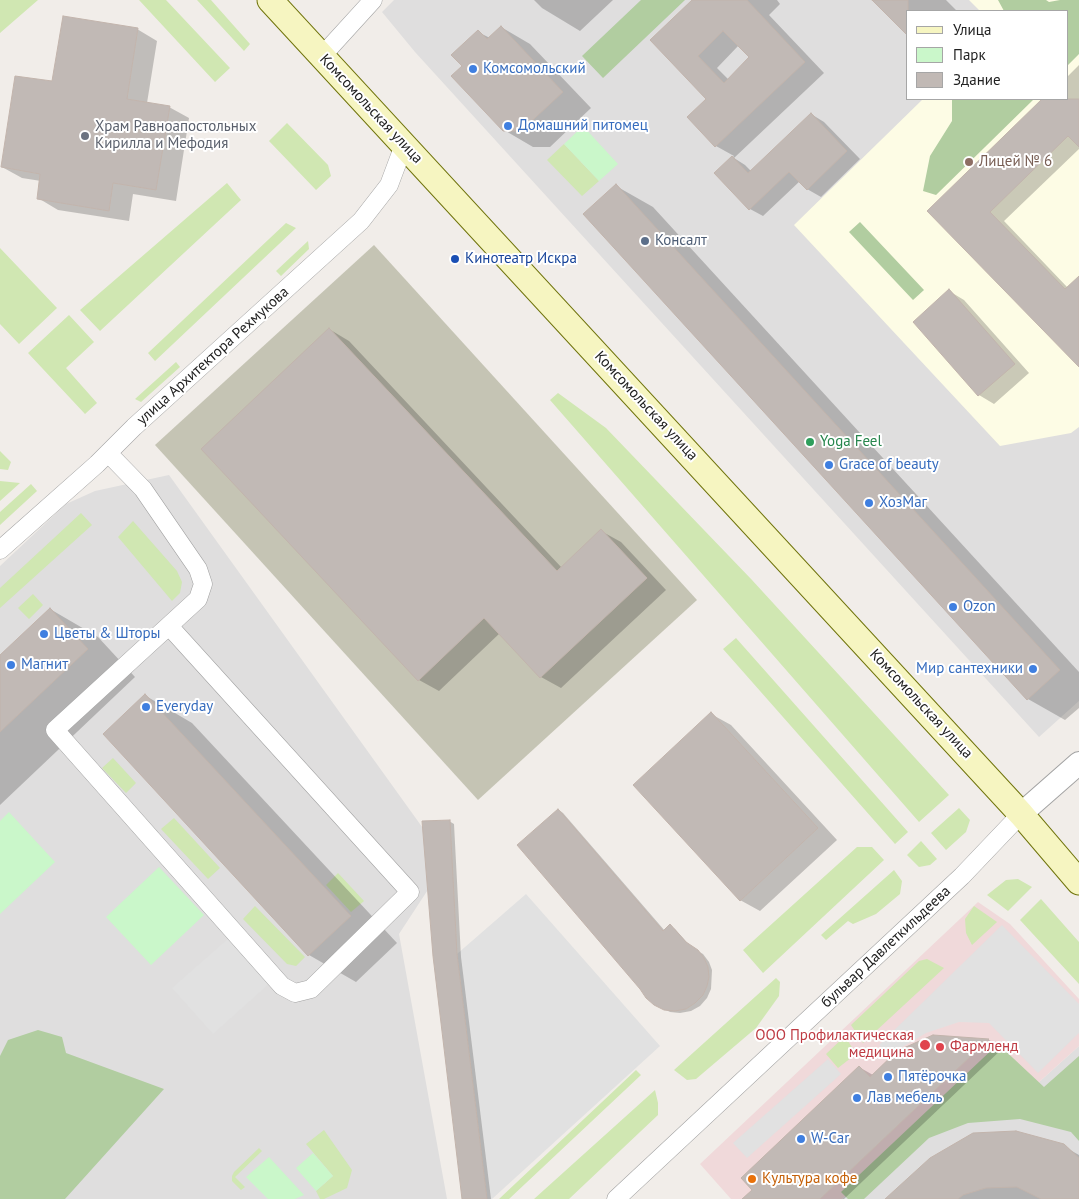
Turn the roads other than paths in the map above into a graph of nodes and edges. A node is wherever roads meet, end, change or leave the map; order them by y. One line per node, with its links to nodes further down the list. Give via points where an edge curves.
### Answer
1 (270, 0): 3 (main road, Комсомольская улица)
2 (373, 0): 3 (street)
3 (322, 56): 4 (main road, Комсомольская улица)
4 (404, 145): 5 (street, улица Архитектора Рехмукова, via 389,185 361,221); 9 (main road, Комсомольская улица)
5 (108, 453): 6 (street, улица Архитектора Рехмукова); 7 (street, via 143,489 198,569 202,584 198,599)
6 (0, 550)
7 (170, 626): 7 (street, via 410,892 311,989 295,993 282,986 56,730)
8 (1079, 763): 9 (street)
9 (1021, 814): 10 (main road, Комсомольская улица); 11 (street, бульвар Давлеткильдеева, via 962,876)
10 (1079, 882)
11 (616, 1199)

